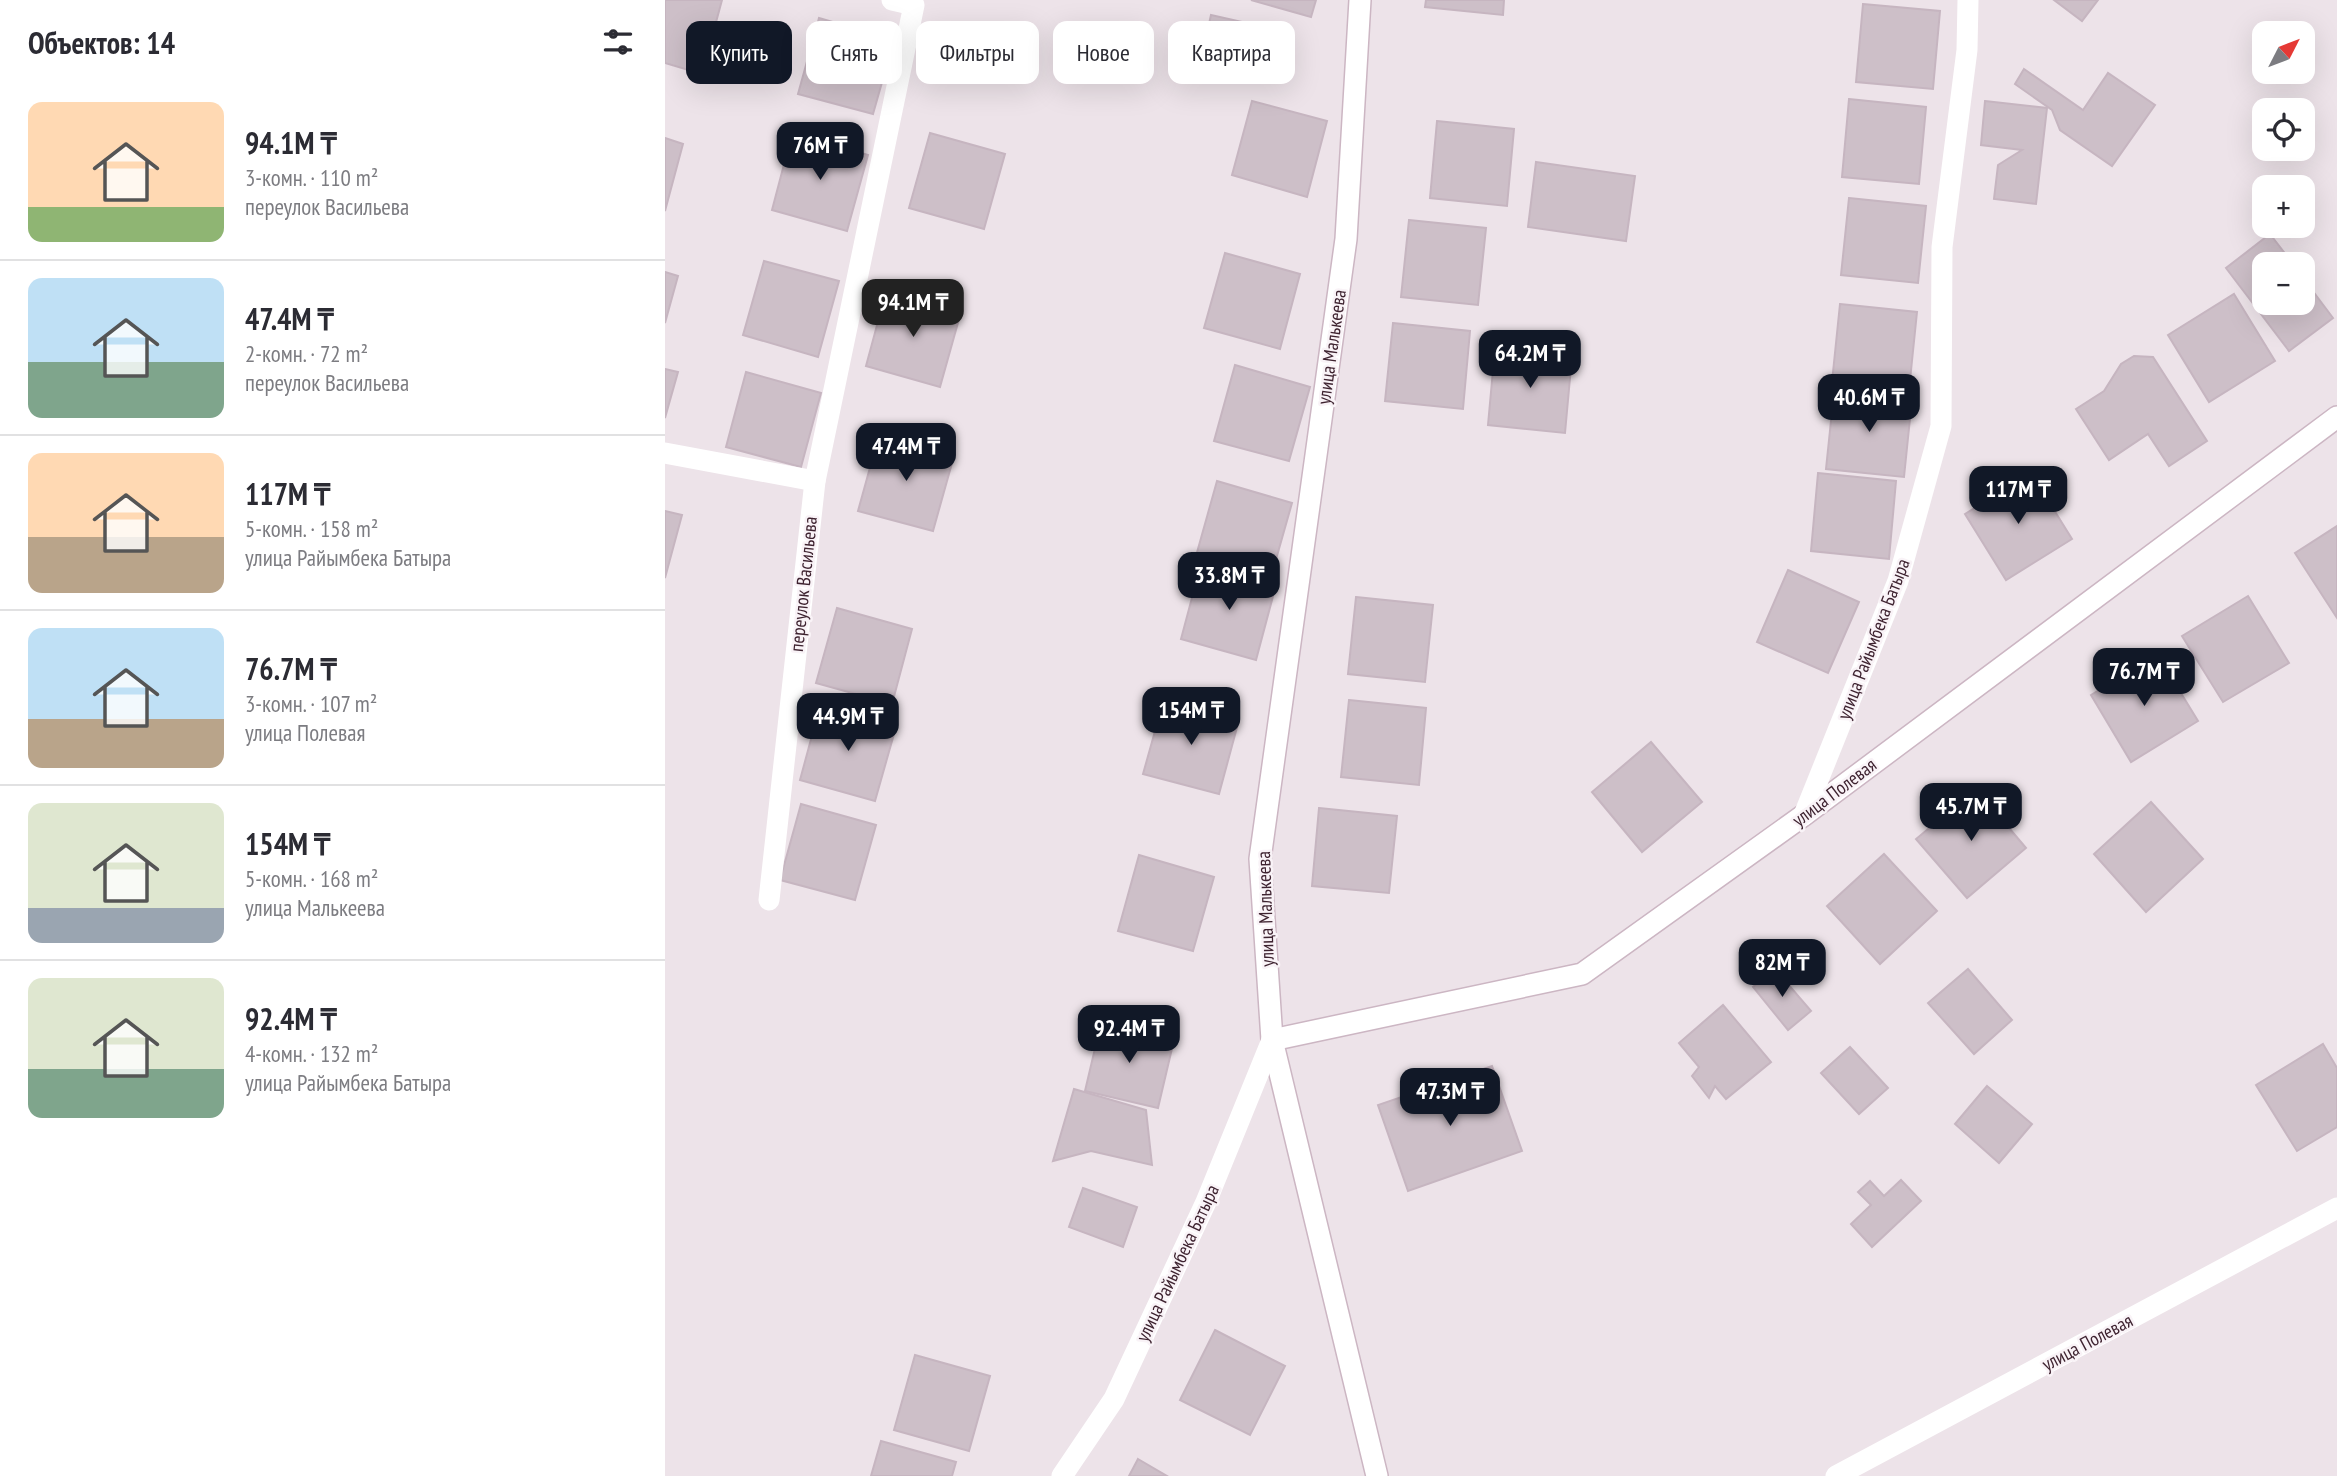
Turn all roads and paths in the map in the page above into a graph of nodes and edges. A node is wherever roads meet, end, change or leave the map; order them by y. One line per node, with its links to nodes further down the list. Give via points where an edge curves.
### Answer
1 (892, 0): 6 (street, переулок Васильева, via 913,5)
2 (1360, 0): 9 (street, улица Малькеева, via 1346,239 1260,859)
3 (1968, 0): 7 (street, улица Райымбека Батыра, via 1967,50 1942,247 1941,426 1898,581)
4 (2337, 417): 7 (street, улица Полевая)
5 (665, 453): 6 (street)
6 (815, 481): 8 (street, переулок Васильева)
7 (1804, 814): 9 (street, улица Полевая, via 1582,974)
8 (769, 900)
9 (1272, 1040): 11 (street, улица Райымбека Батыра, via 1206,1202 1114,1399); 12 (street, улица Малькеева)
10 (2337, 1208): 13 (street, улица Полевая)
11 (1062, 1476)
12 (1377, 1476)
13 (1836, 1476)

